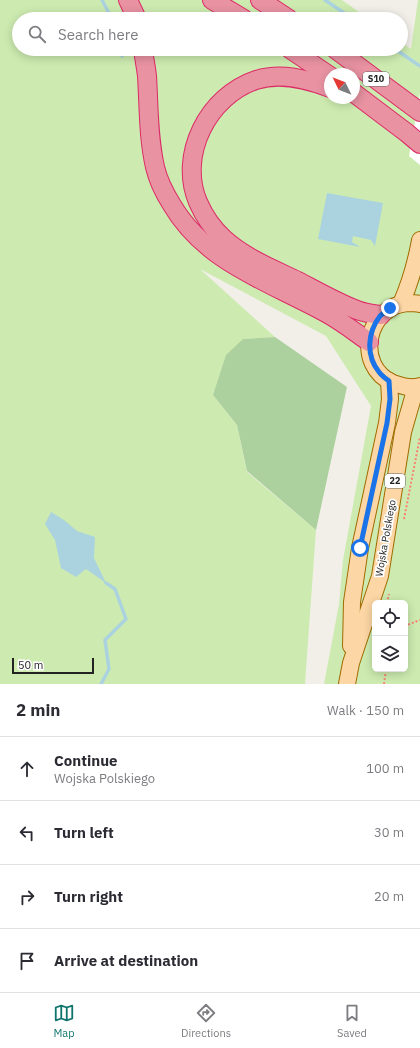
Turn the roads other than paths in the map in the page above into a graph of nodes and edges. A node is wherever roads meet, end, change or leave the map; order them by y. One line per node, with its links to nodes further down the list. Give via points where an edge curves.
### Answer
1 (128, 0): 4 (highway)
2 (212, 0): 5 (highway)
3 (260, 0): 6 (highway)
4 (134, 12)
5 (232, 12)
6 (278, 12)
7 (144, 56): 20 (highway, via 150,140 155,168 178,216 190,231 236,267 326,313)
8 (300, 56): 10 (highway)
9 (344, 56): 14 (highway, S10)
10 (324, 72)
11 (324, 86): 19 (highway, via 286,76 257,80 227,96 208,117 197,139 192,169 193,186 211,224 224,239 242,252 358,311)
12 (360, 98): 15 (highway, S10)
13 (357, 104): 15 (highway)
14 (419, 111)
15 (413, 138)
16 (420, 240): 17 (main road, via 409,285)
17 (401, 304): 18 (main road); 19 (main road)
18 (420, 304)
19 (381, 315): 20 (main road, via 373,328)
20 (369, 342): 21 (main road, via 373,364)
21 (389, 381): 22 (main road, via 402,386); 23 (main road, Wojska Polskiego / 22, via 387,423 360,548 352,602)
22 (418, 387): 23 (main road, Wojska Polskiego / 22, via 403,432 380,576)
23 (351, 663): 24 (main road, Wojska Polskiego / 22)
24 (347, 684)

